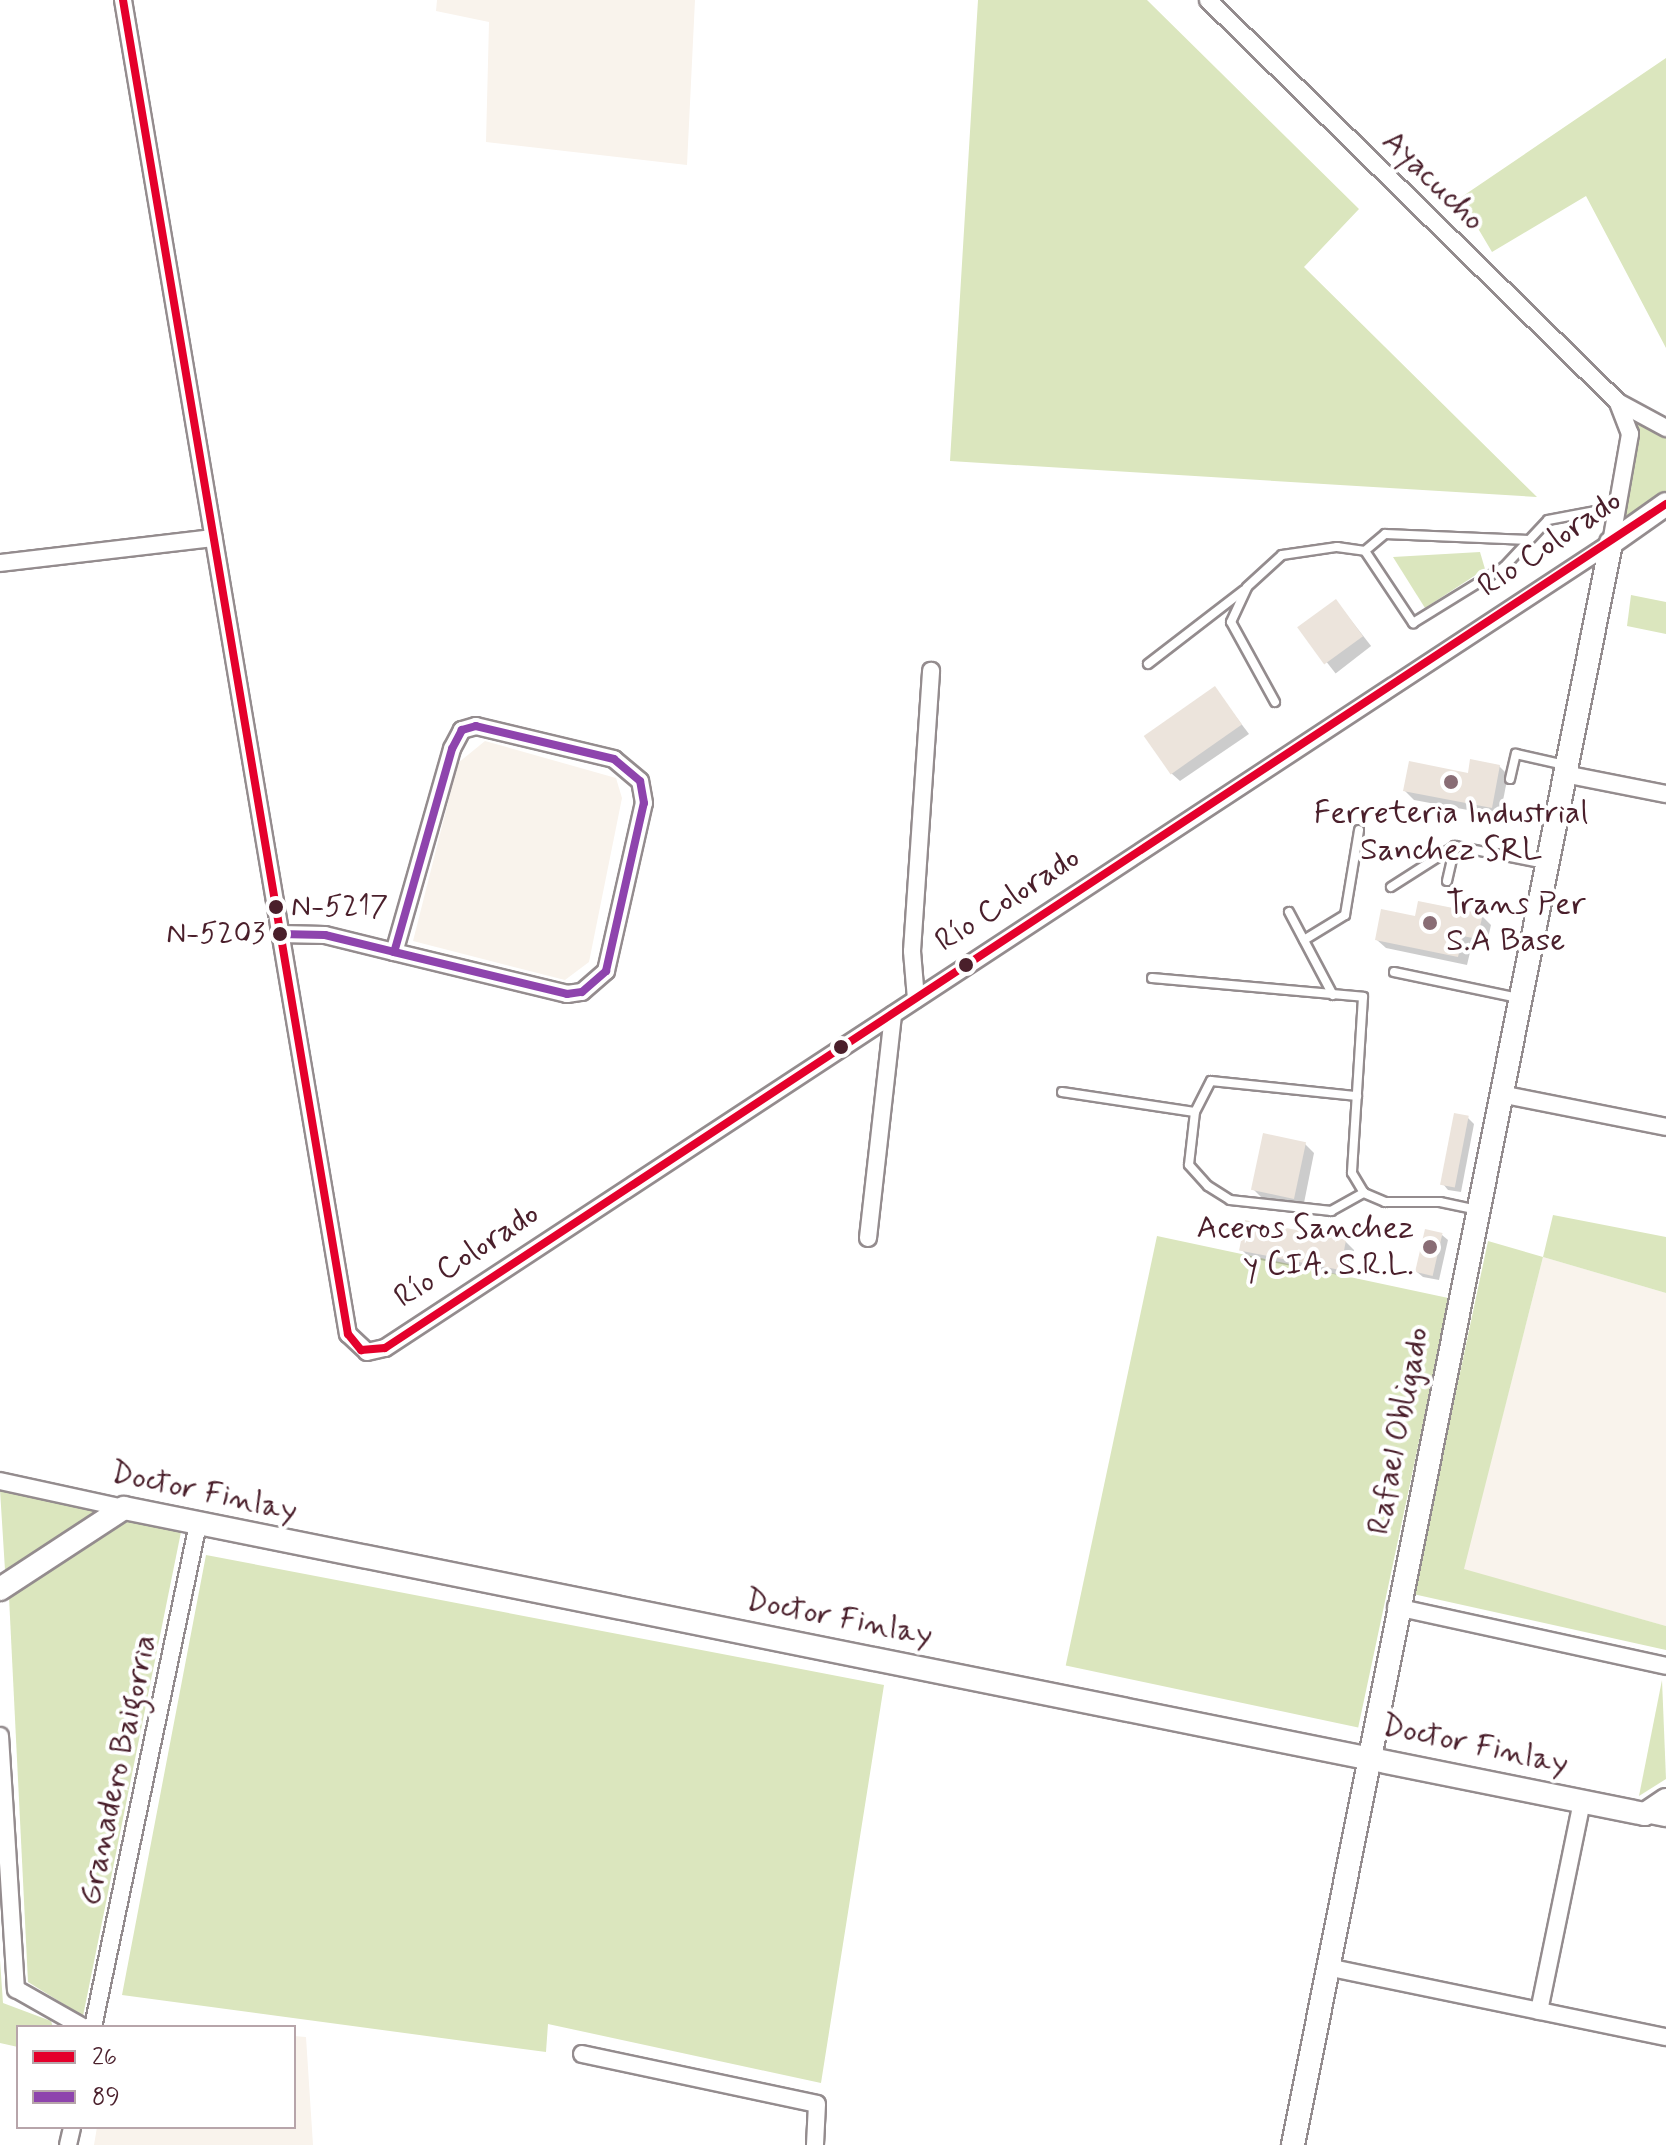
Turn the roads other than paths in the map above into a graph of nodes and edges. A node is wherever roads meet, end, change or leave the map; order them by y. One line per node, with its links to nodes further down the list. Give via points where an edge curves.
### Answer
1 (123, 0): 7 (street)
2 (1208, 0): 3 (street, Ayacucho)
3 (1618, 402): 4 (street, Ayacucho); 6 (street, Ayacucho, via 1630,434)
4 (1666, 428)
5 (1666, 504): 9 (street, Río Colorado)
6 (1618, 507): 8 (lane, via 1548,520); 9 (street, Ayacucho)
7 (214, 538): 11 (street); 25 (street)
8 (1529, 540): 10 (lane, via 1385,534); 10 (lane, via 1504,567 1413,623)
9 (1611, 543): 16 (street, Rafael Obligado); 32 (street, Río Colorado)
10 (1365, 551): 12 (lane, via 1337,547 1282,555)
11 (0, 563)
12 (1247, 587): 13 (lane); 15 (lane, via 1231,622)
13 (1148, 664)
14 (931, 671): 32 (street, via 912,951)
15 (1275, 702)
16 (1565, 770): 17 (lane, via 1516,754); 18 (street); 21 (street, Rafael Obligado)
17 (1510, 779)
18 (1666, 794)
19 (1359, 830): 26 (lane, via 1345,915)
20 (1455, 846): 21 (lane); 22 (lane); 23 (lane)
21 (1546, 865): 31 (street, Rafael Obligado)
22 (1447, 881)
23 (1391, 887)
24 (1289, 912): 26 (lane)
25 (280, 934): 27 (street, via 325,935); 33 (street, Río Colorado, via 348,1334 361,1350 385,1348)
26 (1304, 940): 30 (lane)
27 (394, 952): 27 (street, via 567,994 597,983 606,971 644,803 640,781 614,759 476,726 462,730)
28 (1394, 972): 31 (lane)
29 (1152, 978): 30 (lane)
30 (1333, 995): 36 (lane, via 1363,997)
31 (1519, 998): 35 (street, Rafael Obligado)
32 (916, 999): 33 (street, Río Colorado)
33 (893, 1014): 41 (street)
34 (1062, 1092): 37 (lane)
35 (1500, 1094): 38 (street); 40 (street, Rafael Obligado)
36 (1357, 1096): 37 (lane, via 1211,1081); 39 (lane, via 1352,1173)
37 (1195, 1112): 39 (lane, via 1189,1165 1230,1200 1331,1211)
38 (1666, 1127)
39 (1364, 1193): 40 (lane, via 1385,1202 1440,1202)
40 (1477, 1210): 46 (street, Rafael Obligado)
41 (868, 1238)
42 (0, 1481): 43 (street, Doctor Finlay)
43 (124, 1508): 44 (street, Doctor Finlay); 45 (street)
44 (198, 1524): 49 (street, Doctor Finlay); 56 (street, Granadero Baigorria)
45 (0, 1589)
46 (1396, 1607): 47 (street); 49 (street, Rafael Obligado)
47 (1666, 1666)
48 (0, 1736): 55 (street, via 16,1989)
49 (1367, 1755): 51 (street, Doctor Finlay); 53 (street, Rafael Obligado)
50 (1666, 1800): 52 (street)
51 (1582, 1801): 52 (street, Doctor Finlay); 54 (street)
52 (1656, 1816)
53 (1327, 1967): 54 (street); 60 (street, Rafael Obligado)
54 (1539, 2011): 57 (street)
55 (79, 2025)
56 (93, 2025)
57 (1666, 2037)
58 (582, 2054): 59 (street, via 817,2104)
59 (815, 2145)
60 (1293, 2145)

